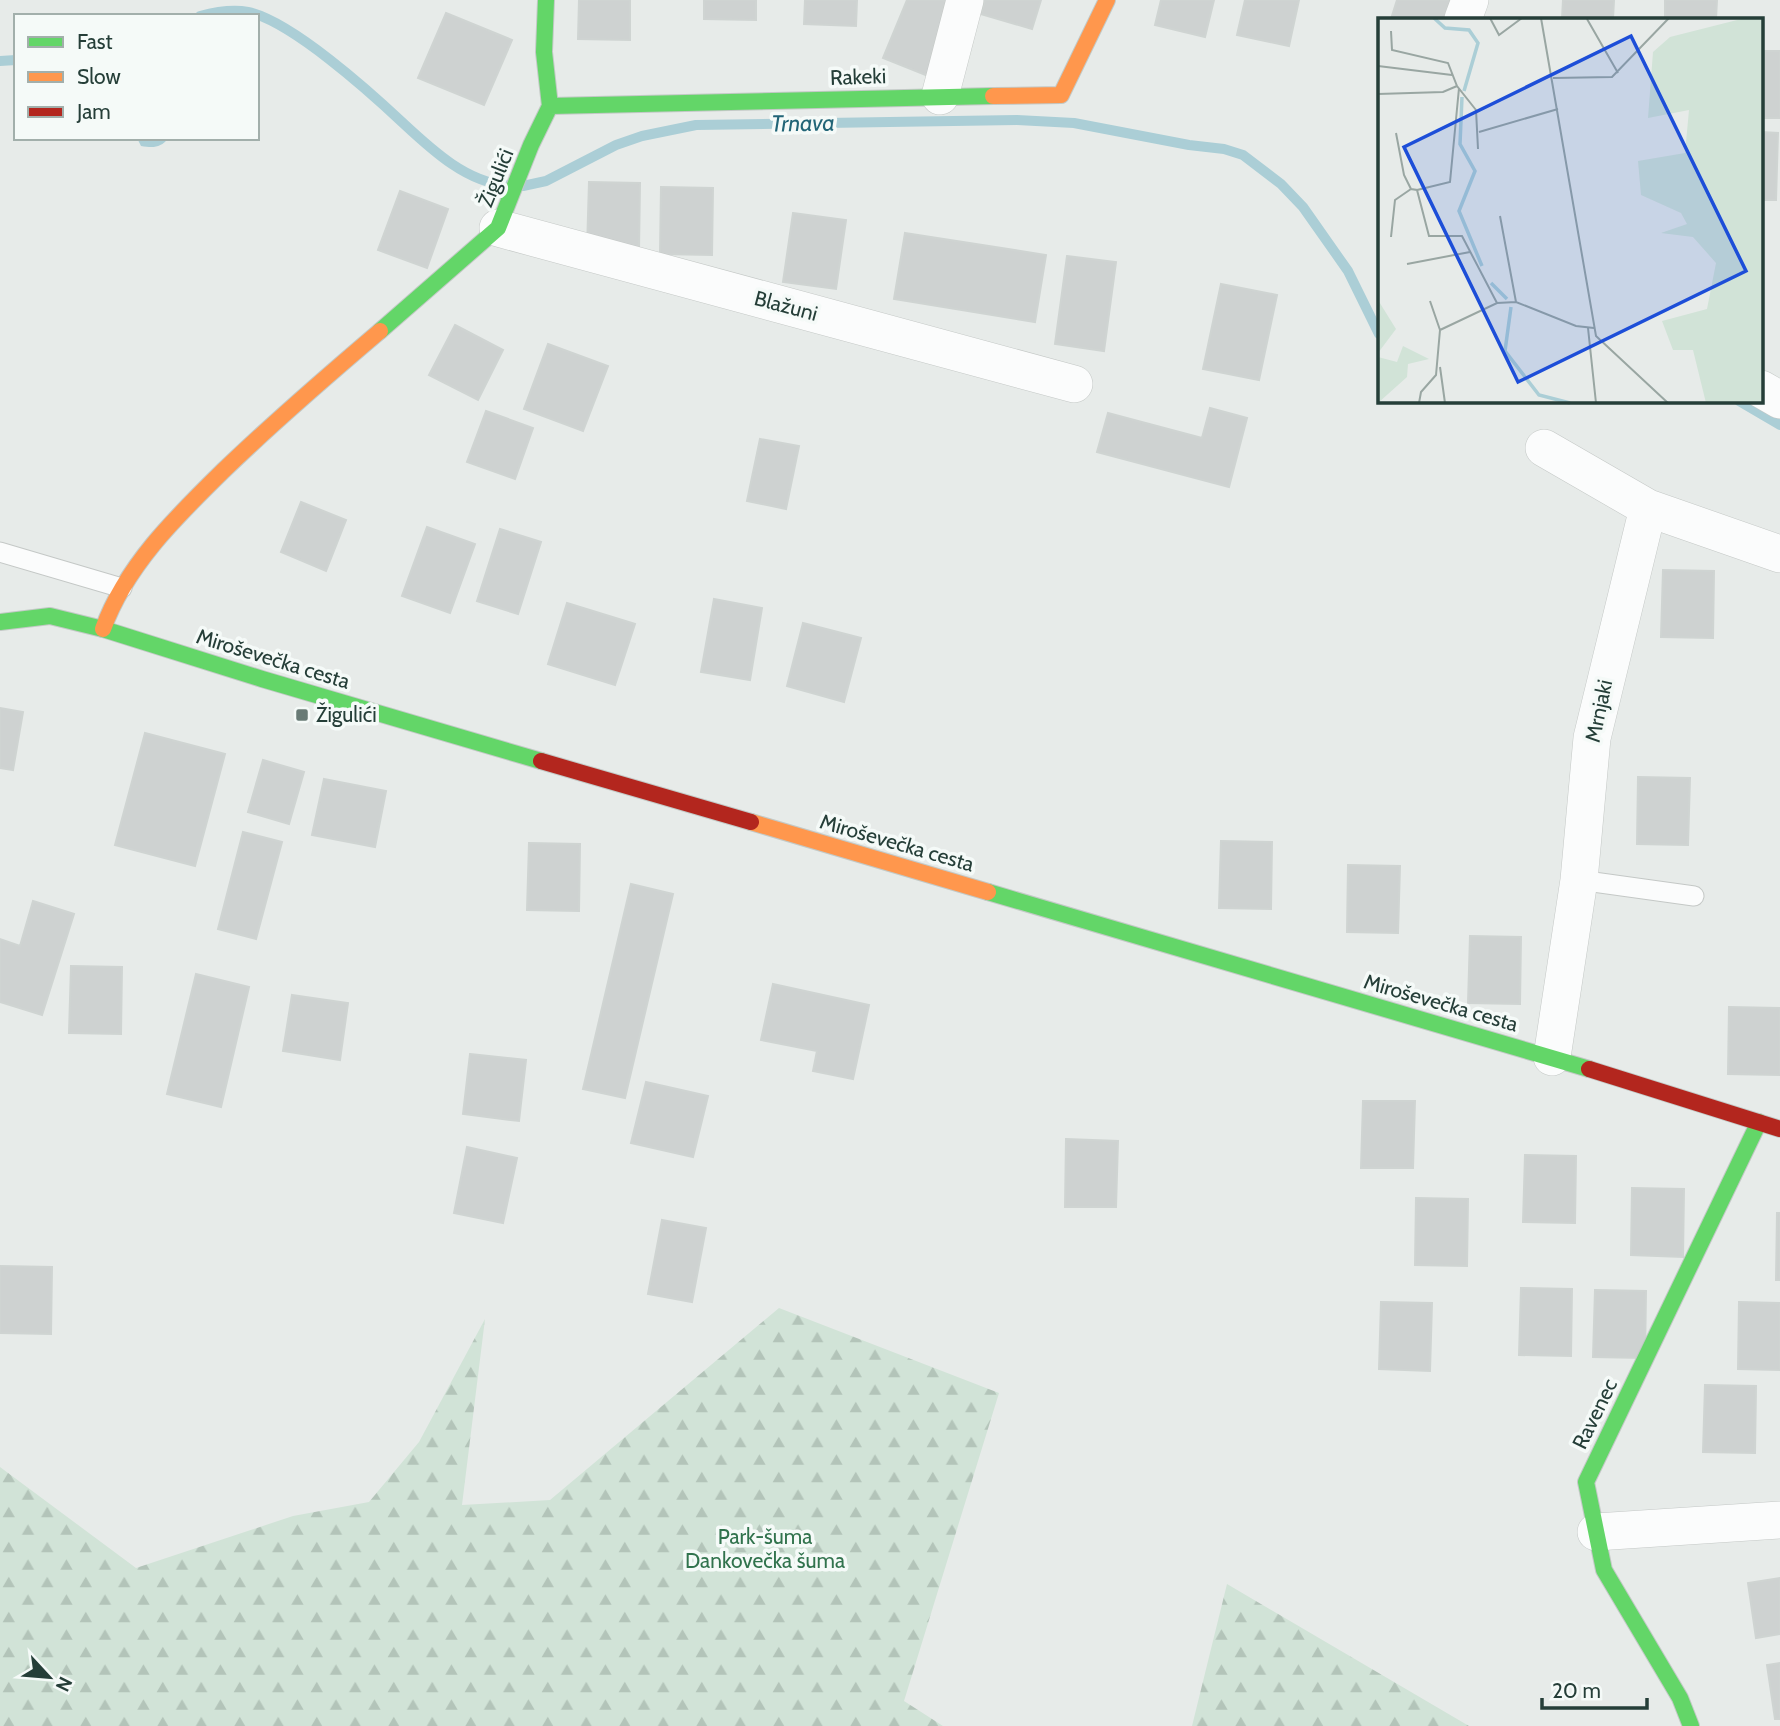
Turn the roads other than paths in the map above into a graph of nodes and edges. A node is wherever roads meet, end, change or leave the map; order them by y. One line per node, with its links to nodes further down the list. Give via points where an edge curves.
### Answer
1 (546, 0): 7 (street, Žigulići, via 544,52)
2 (965, 0): 6 (street)
3 (1107, 0): 6 (street, Rakeki, via 1061,95)
4 (1470, 0): 5 (street)
5 (1463, 18)
6 (940, 96): 7 (street, Rakeki)
7 (550, 106): 8 (street, Žigulići)
8 (501, 220): 9 (street, Blažuni); 16 (street, Žigulići, via 171,521)
9 (1074, 384)
10 (1762, 390): 11 (street)
11 (1780, 400)
12 (1544, 448): 13 (street)
13 (1648, 508): 15 (street); 19 (street, Mrnjaki, via 1592,738)
14 (0, 552): 16 (lane)
15 (1780, 554)
16 (122, 588): 18 (street, Žigulići)
17 (0, 622): 18 (street, Miroševečka cesta, via 50,616)
18 (103, 629): 21 (street, Miroševečka cesta)
19 (1579, 880): 20 (lane); 21 (street, Mrnjaki)
20 (1694, 896)
21 (1552, 1057): 22 (street, Miroševečka cesta)
22 (1759, 1122): 23 (street, Miroševečka cesta); 25 (street, Ravenec, via 1586,1482)
23 (1780, 1129)
24 (1780, 1520): 25 (street)
25 (1596, 1532): 26 (street, Ravenec, via 1604,1570 1680,1698)
26 (1691, 1726)

